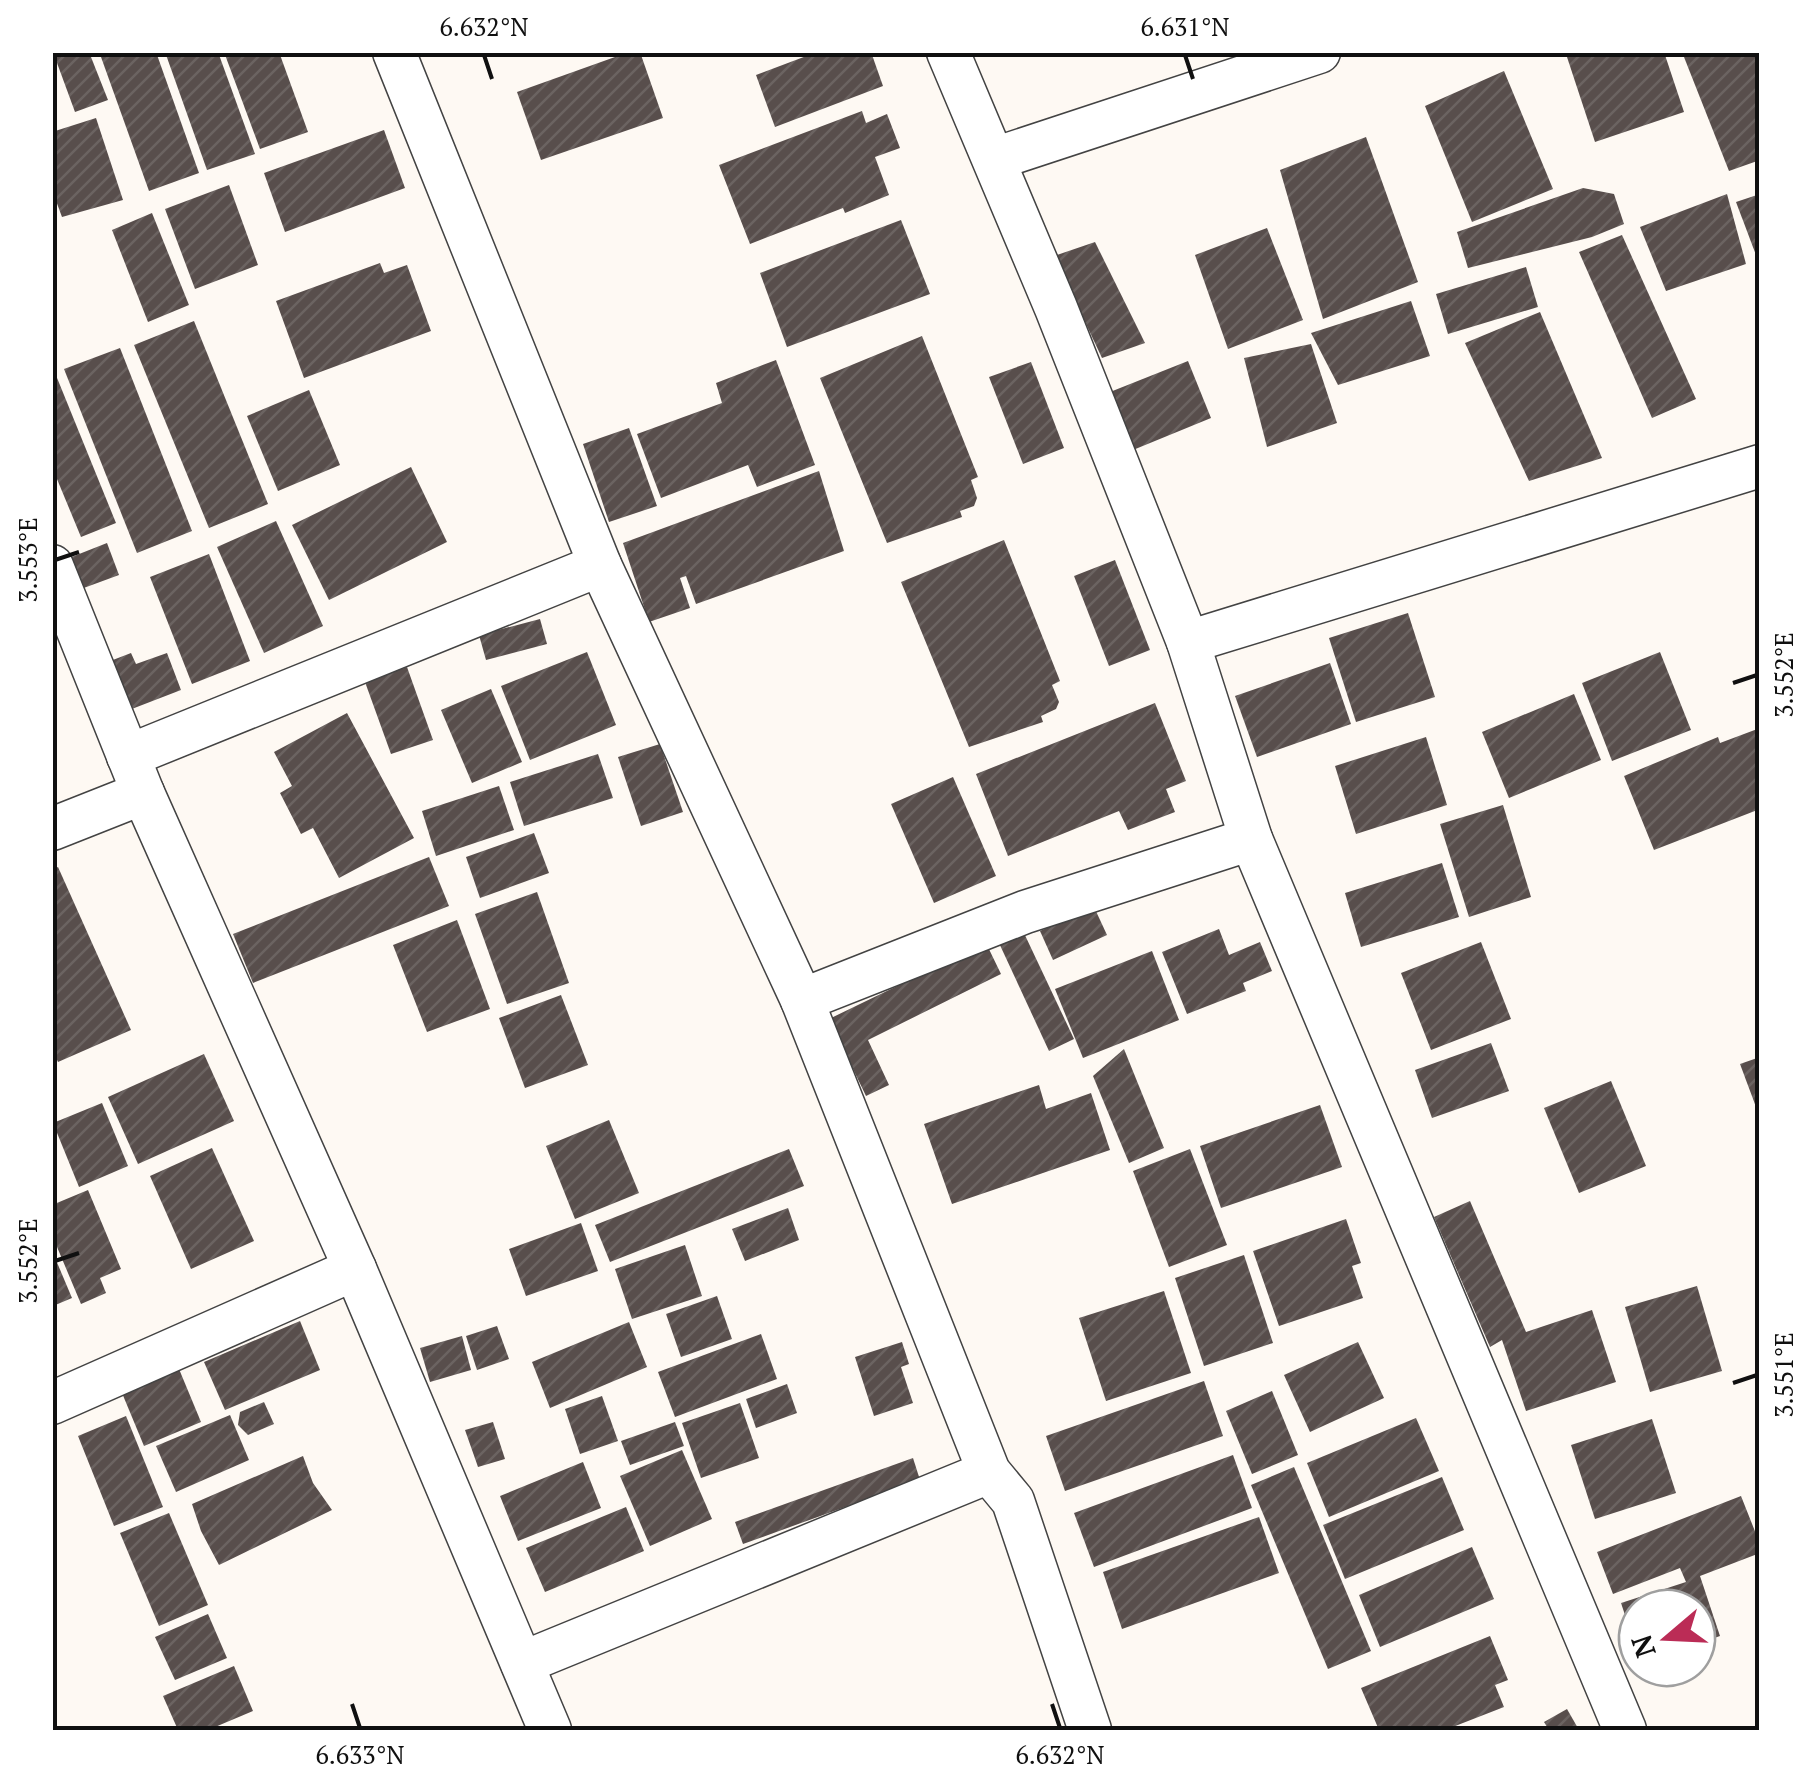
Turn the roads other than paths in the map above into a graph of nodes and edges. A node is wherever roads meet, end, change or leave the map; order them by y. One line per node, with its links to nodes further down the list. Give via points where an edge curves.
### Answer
1 (394, 52): 6 (street)
2 (948, 52): 4 (street)
3 (1319, 52): 4 (street)
4 (994, 159): 8 (street)
5 (1760, 466): 8 (street)
6 (600, 565): 9 (street); 12 (street)
7 (52, 566): 9 (street)
8 (1188, 642): 11 (street)
9 (136, 775): 10 (street); 13 (street)
10 (52, 829)
11 (1251, 839): 12 (street, via 1025,912); 19 (street)
12 (802, 1000): 15 (street)
13 (355, 1270): 14 (street); 16 (street)
14 (52, 1403)
15 (989, 1472): 16 (street); 18 (street, via 1019,1516)
16 (522, 1663): 17 (street)
17 (550, 1730)
18 (1090, 1730)
19 (1624, 1730)

